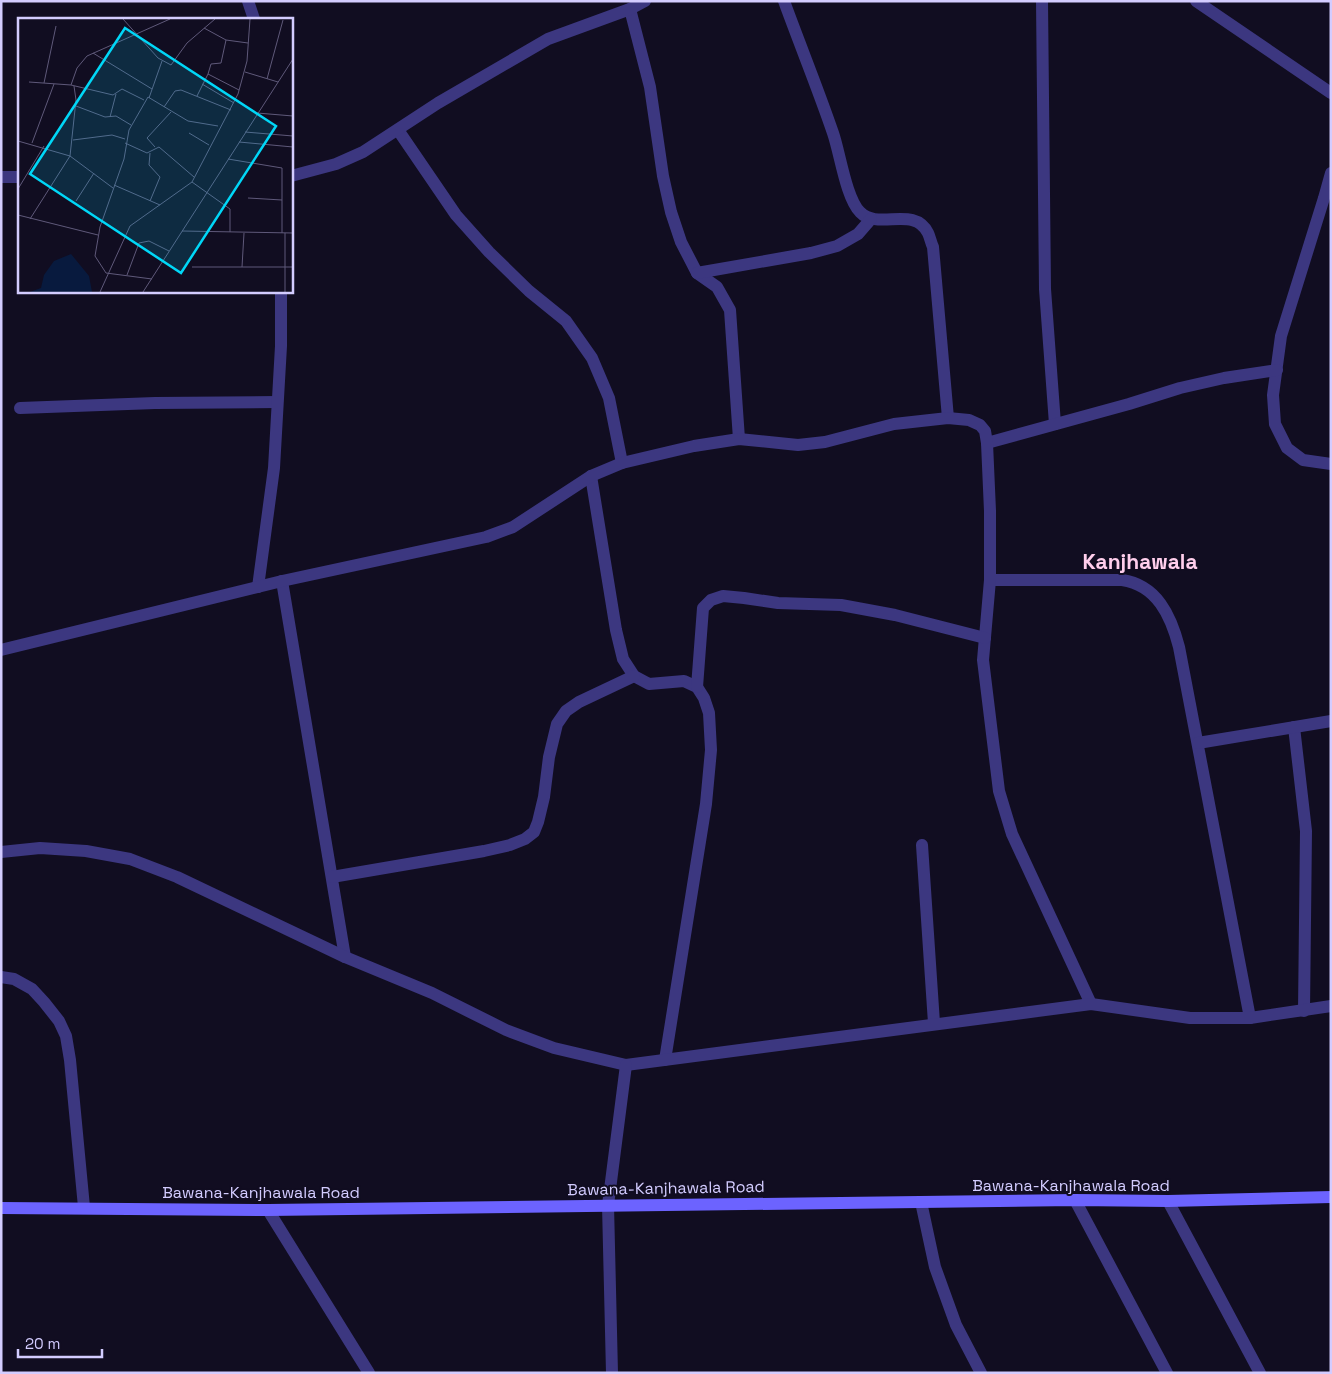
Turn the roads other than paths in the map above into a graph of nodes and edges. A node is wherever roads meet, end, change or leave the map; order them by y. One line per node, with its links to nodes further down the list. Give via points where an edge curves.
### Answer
1 (248, 1): 7 (street)
2 (645, 1): 6 (street)
3 (784, 1): 14 (street, via 833,134 852,200 860,212)
4 (1042, 1): 21 (street, via 1044,289)
5 (1196, 1): 8 (street)
6 (630, 9): 9 (street, via 548,39); 15 (street, via 650,87 671,212 681,242)
7 (254, 18)
8 (1331, 93)
9 (398, 130): 11 (street, via 336,164); 24 (street, via 456,215 529,291 566,321 592,358 609,398)
10 (1331, 173): 17 (street, via 1281,336)
11 (292, 176)
12 (1, 177): 13 (street)
13 (18, 177)
14 (871, 219): 15 (street, via 858,234 836,246); 20 (street, via 911,220 920,223 928,232 933,248)
15 (697, 273): 22 (street, via 717,287 730,310)
16 (281, 292): 18 (street)
17 (1277, 370): 21 (street, via 1180,388); 25 (street, via 1273,395 1275,424 1287,448 1303,460)
18 (277, 402): 19 (street); 29 (street, via 274,468)
19 (20, 408)
20 (948, 418): 22 (street, via 894,424 798,446); 23 (street, via 969,420 980,425)
21 (1055, 424): 23 (street)
22 (739, 439): 24 (street)
23 (987, 443): 27 (street)
24 (622, 463): 26 (street)
25 (1331, 464)
26 (591, 476): 28 (street, via 513,527 486,537); 32 (street, via 616,630 623,659)
27 (990, 580): 30 (street); 36 (street, via 1122,580 1135,582 1149,592 1174,625)
28 (282, 581): 29 (street); 39 (street)
29 (258, 587): 31 (street)
30 (985, 638): 33 (street, via 864,608 723,596 711,600 704,608); 42 (street, via 983,660 999,790 1012,834)
31 (1, 650)
32 (634, 676): 33 (street, via 649,684 684,681); 39 (street, via 579,702 566,711 557,724 538,822 534,832 525,839 484,851)
33 (697, 687): 47 (street, via 708,713 708,787)
34 (1331, 721): 35 (street)
35 (1294, 727): 36 (street); 44 (street, via 1306,831)
36 (1198, 742): 45 (street)
37 (922, 844): 46 (street)
38 (1, 852): 40 (street, via 40,848 86,851 130,859 177,877)
39 (332, 878): 40 (street)
40 (345, 957): 48 (street, via 432,993 506,1030 554,1048)
41 (1, 977): 54 (street, via 14,979 32,990 59,1021 66,1036)
42 (1091, 1004): 45 (street, via 1190,1018); 46 (street)
43 (1331, 1006): 44 (street)
44 (1304, 1011): 45 (street)
45 (1250, 1018)
46 (934, 1023): 47 (street)
47 (665, 1060): 48 (street)
48 (626, 1065): 53 (street)
49 (1331, 1197): 51 (main road, Bawana-Kanjhawala Road)
50 (1076, 1200): 51 (main road, Bawana-Kanjhawala Road); 52 (main road, Bawana-Kanjhawala Road); 60 (street)
51 (1168, 1201): 61 (street)
52 (921, 1202): 53 (main road, Bawana-Kanjhawala Road); 59 (street, via 935,1267 956,1325)
53 (608, 1205): 56 (main road, Bawana-Kanjhawala Road); 58 (street)
54 (84, 1207): 55 (main road, Bawana-Kanjhawala Road); 56 (main road, Bawana-Kanjhawala Road)
55 (1, 1208)
56 (268, 1210): 57 (street)
57 (369, 1373)
58 (612, 1373)
59 (980, 1373)
60 (1167, 1373)
61 (1260, 1373)

